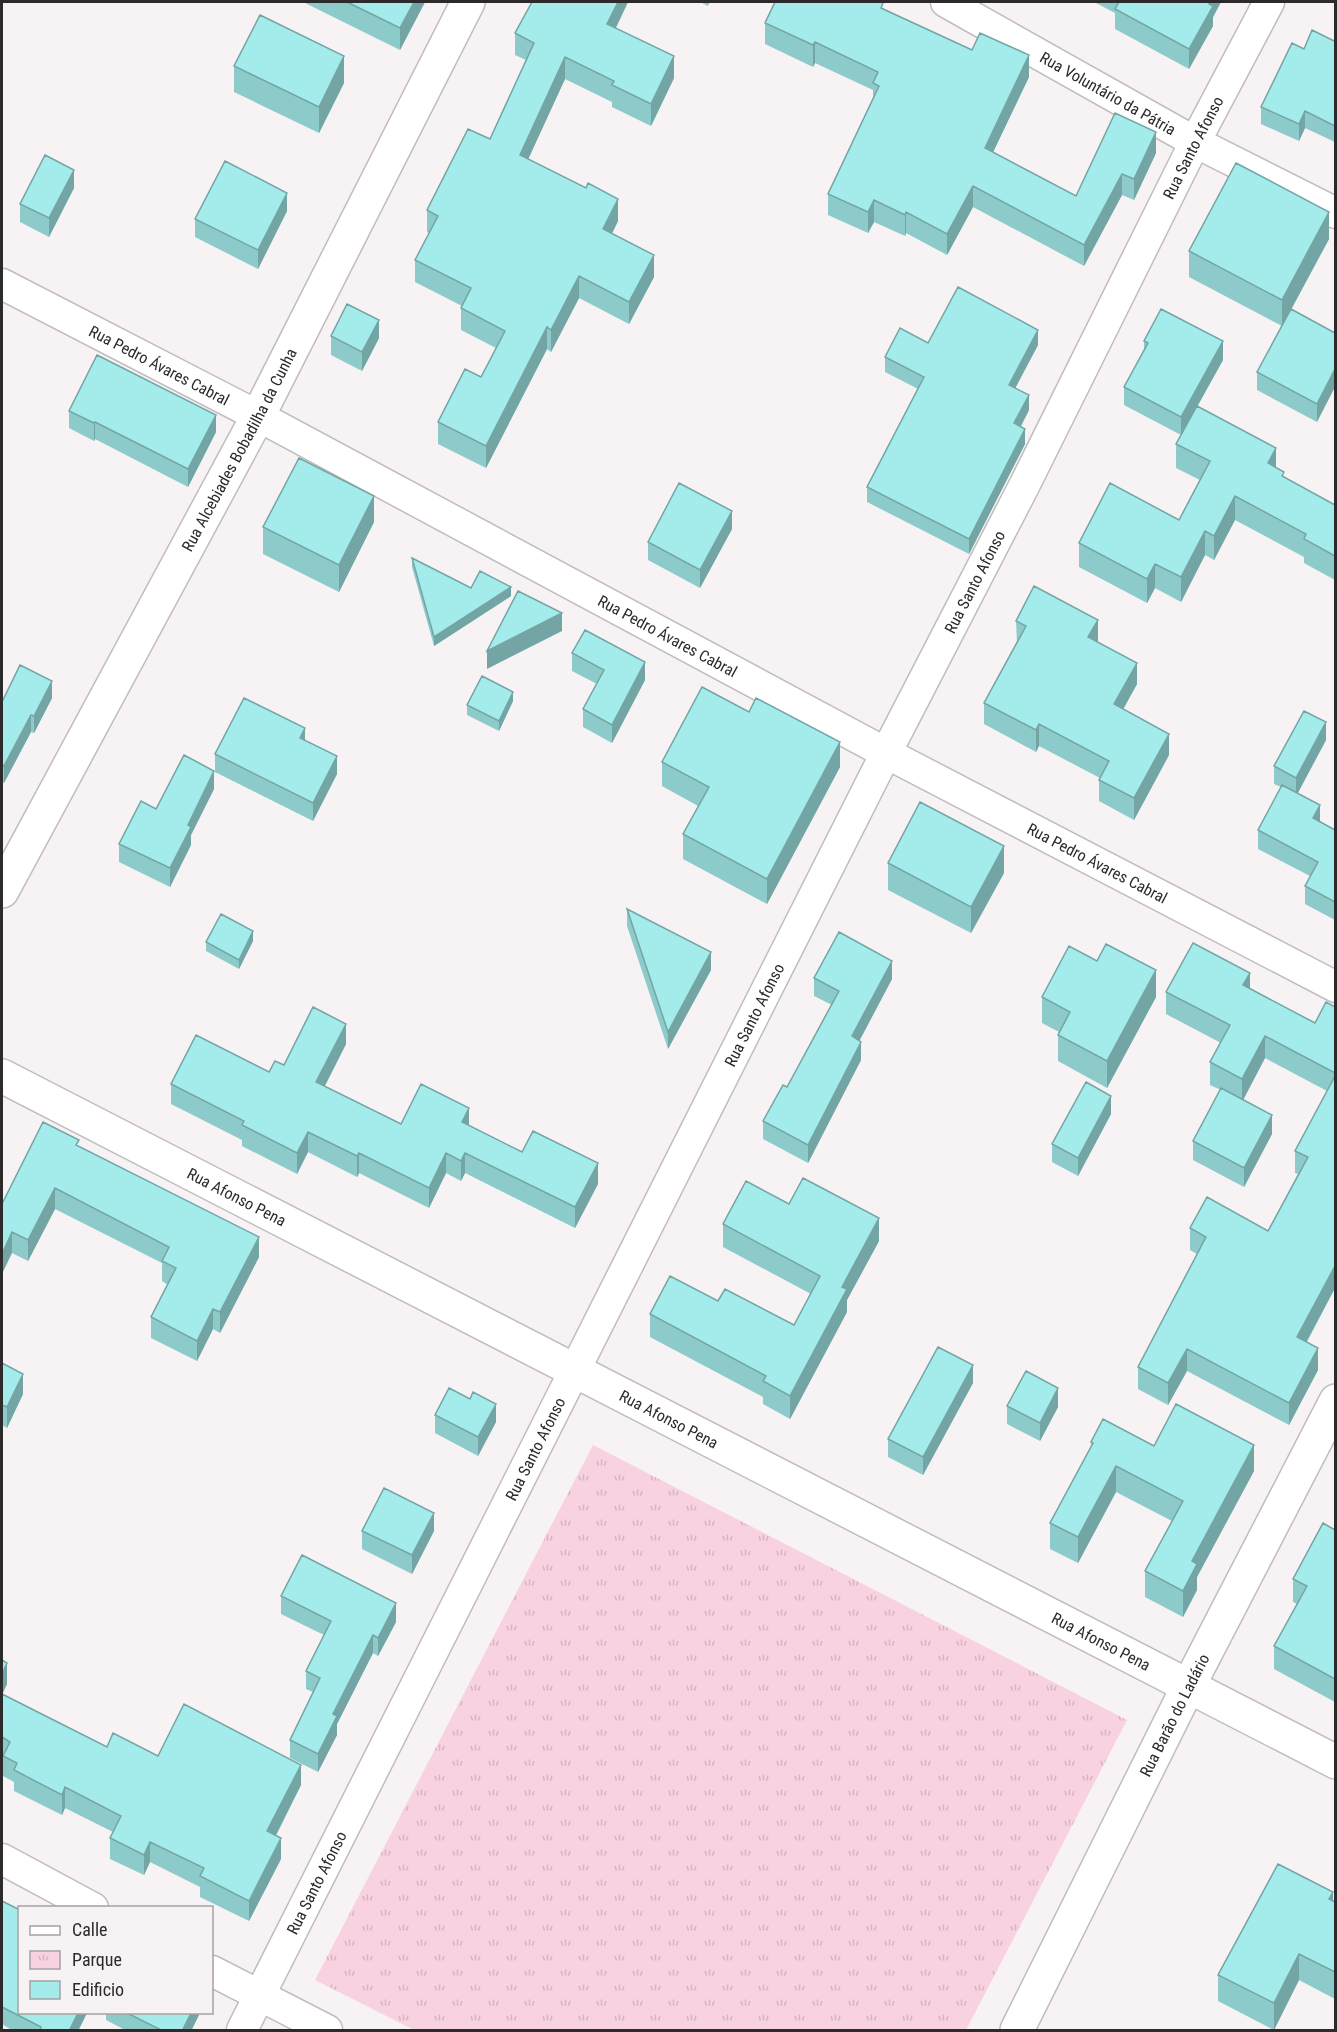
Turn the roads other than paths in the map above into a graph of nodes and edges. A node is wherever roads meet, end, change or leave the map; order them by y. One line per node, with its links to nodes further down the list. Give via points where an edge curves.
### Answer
1 (468, 2): 7 (street, Rua Alcebiades Bobadilha da Cunha)
2 (946, 2): 4 (street, Rua Voluntário da Pátria)
3 (1269, 2): 4 (street, Rua Santo Afonso)
4 (1195, 142): 5 (street, Rua Voluntário da Pátria); 8 (street, Rua Santo Afonso)
5 (1335, 213)
6 (2, 284): 7 (street, Rua Pedro Ávares Cabral)
7 (258, 416): 8 (street, Rua Pedro Ávares Cabral); 9 (street, Rua Alcebiades Bobadilha da Cunha)
8 (886, 753): 10 (street, Rua Pedro Ávares Cabral); 12 (street, Rua Santo Afonso)
9 (2, 891)
10 (1335, 987)
11 (2, 1076): 12 (street, Rua Afonso Pena)
12 (575, 1371): 14 (street, Rua Afonso Pena); 19 (street, Rua Santo Afonso)
13 (1335, 1401): 14 (street, Rua Barão do Ladário)
14 (1188, 1687): 15 (street, Rua Afonso Pena); 22 (street, Rua Barão do Ladário)
15 (1335, 1762)
16 (2, 1858): 17 (street)
17 (89, 1906)
18 (213, 1972): 19 (street)
19 (260, 1997): 20 (street, Rua Santo Afonso); 21 (street)
20 (242, 2031)
21 (327, 2031)
22 (1017, 2031)

